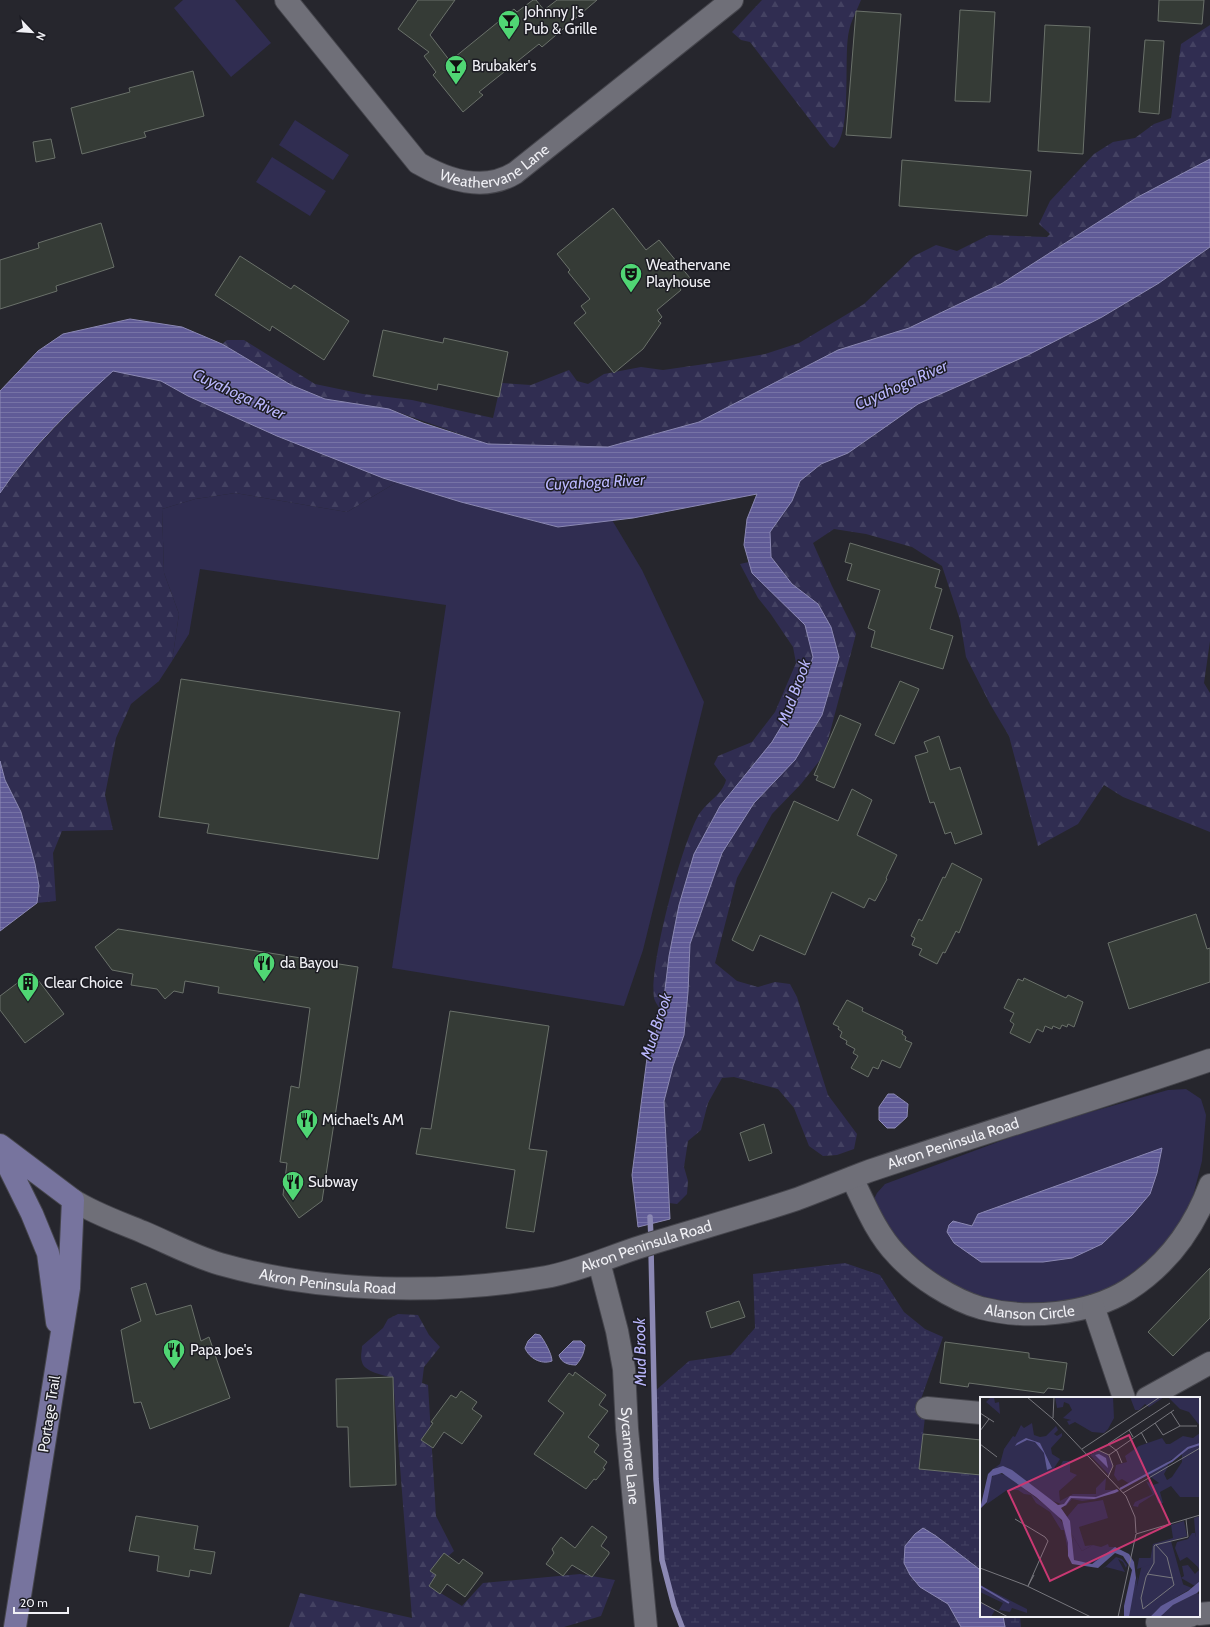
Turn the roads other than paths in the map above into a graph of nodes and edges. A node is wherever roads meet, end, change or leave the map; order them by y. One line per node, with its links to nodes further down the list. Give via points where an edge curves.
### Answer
1 (286, 0): 2 (street, Weathervane Lane, via 418,163 435,173 475,183 515,173)
2 (732, 0)
3 (1209, 1064): 6 (street, Akron Peninsula Road)
4 (0, 1146): 8 (main road)
5 (0, 1149): 11 (main road, via 48,1253)
6 (852, 1178): 9 (street, Akron Peninsula Road); 10 (street, Alanson Circle, via 876,1229 898,1256 919,1275 949,1294 981,1308 1017,1314 1069,1311)
7 (1210, 1185): 10 (street, Alanson Circle, via 1187,1234 1158,1267 1127,1290)
8 (73, 1200): 9 (street, Akron Peninsula Road, via 104,1218 218,1263 263,1274 309,1281 410,1290 472,1286 548,1277); 11 (main road, Portage Trail, via 70,1288)
9 (599, 1262): 22 (street, Sycamore Lane, via 624,1369 627,1429)
10 (1093, 1306): 13 (street)
11 (60, 1348): 21 (main road, Portage Trail)
12 (1210, 1363): 14 (street)
13 (1124, 1397)
14 (1149, 1397)
15 (927, 1408): 16 (street)
16 (980, 1414)
17 (1210, 1613): 18 (street)
18 (1200, 1614)
19 (1184, 1617): 20 (street)
20 (1157, 1622)
21 (15, 1627)
22 (646, 1627)

